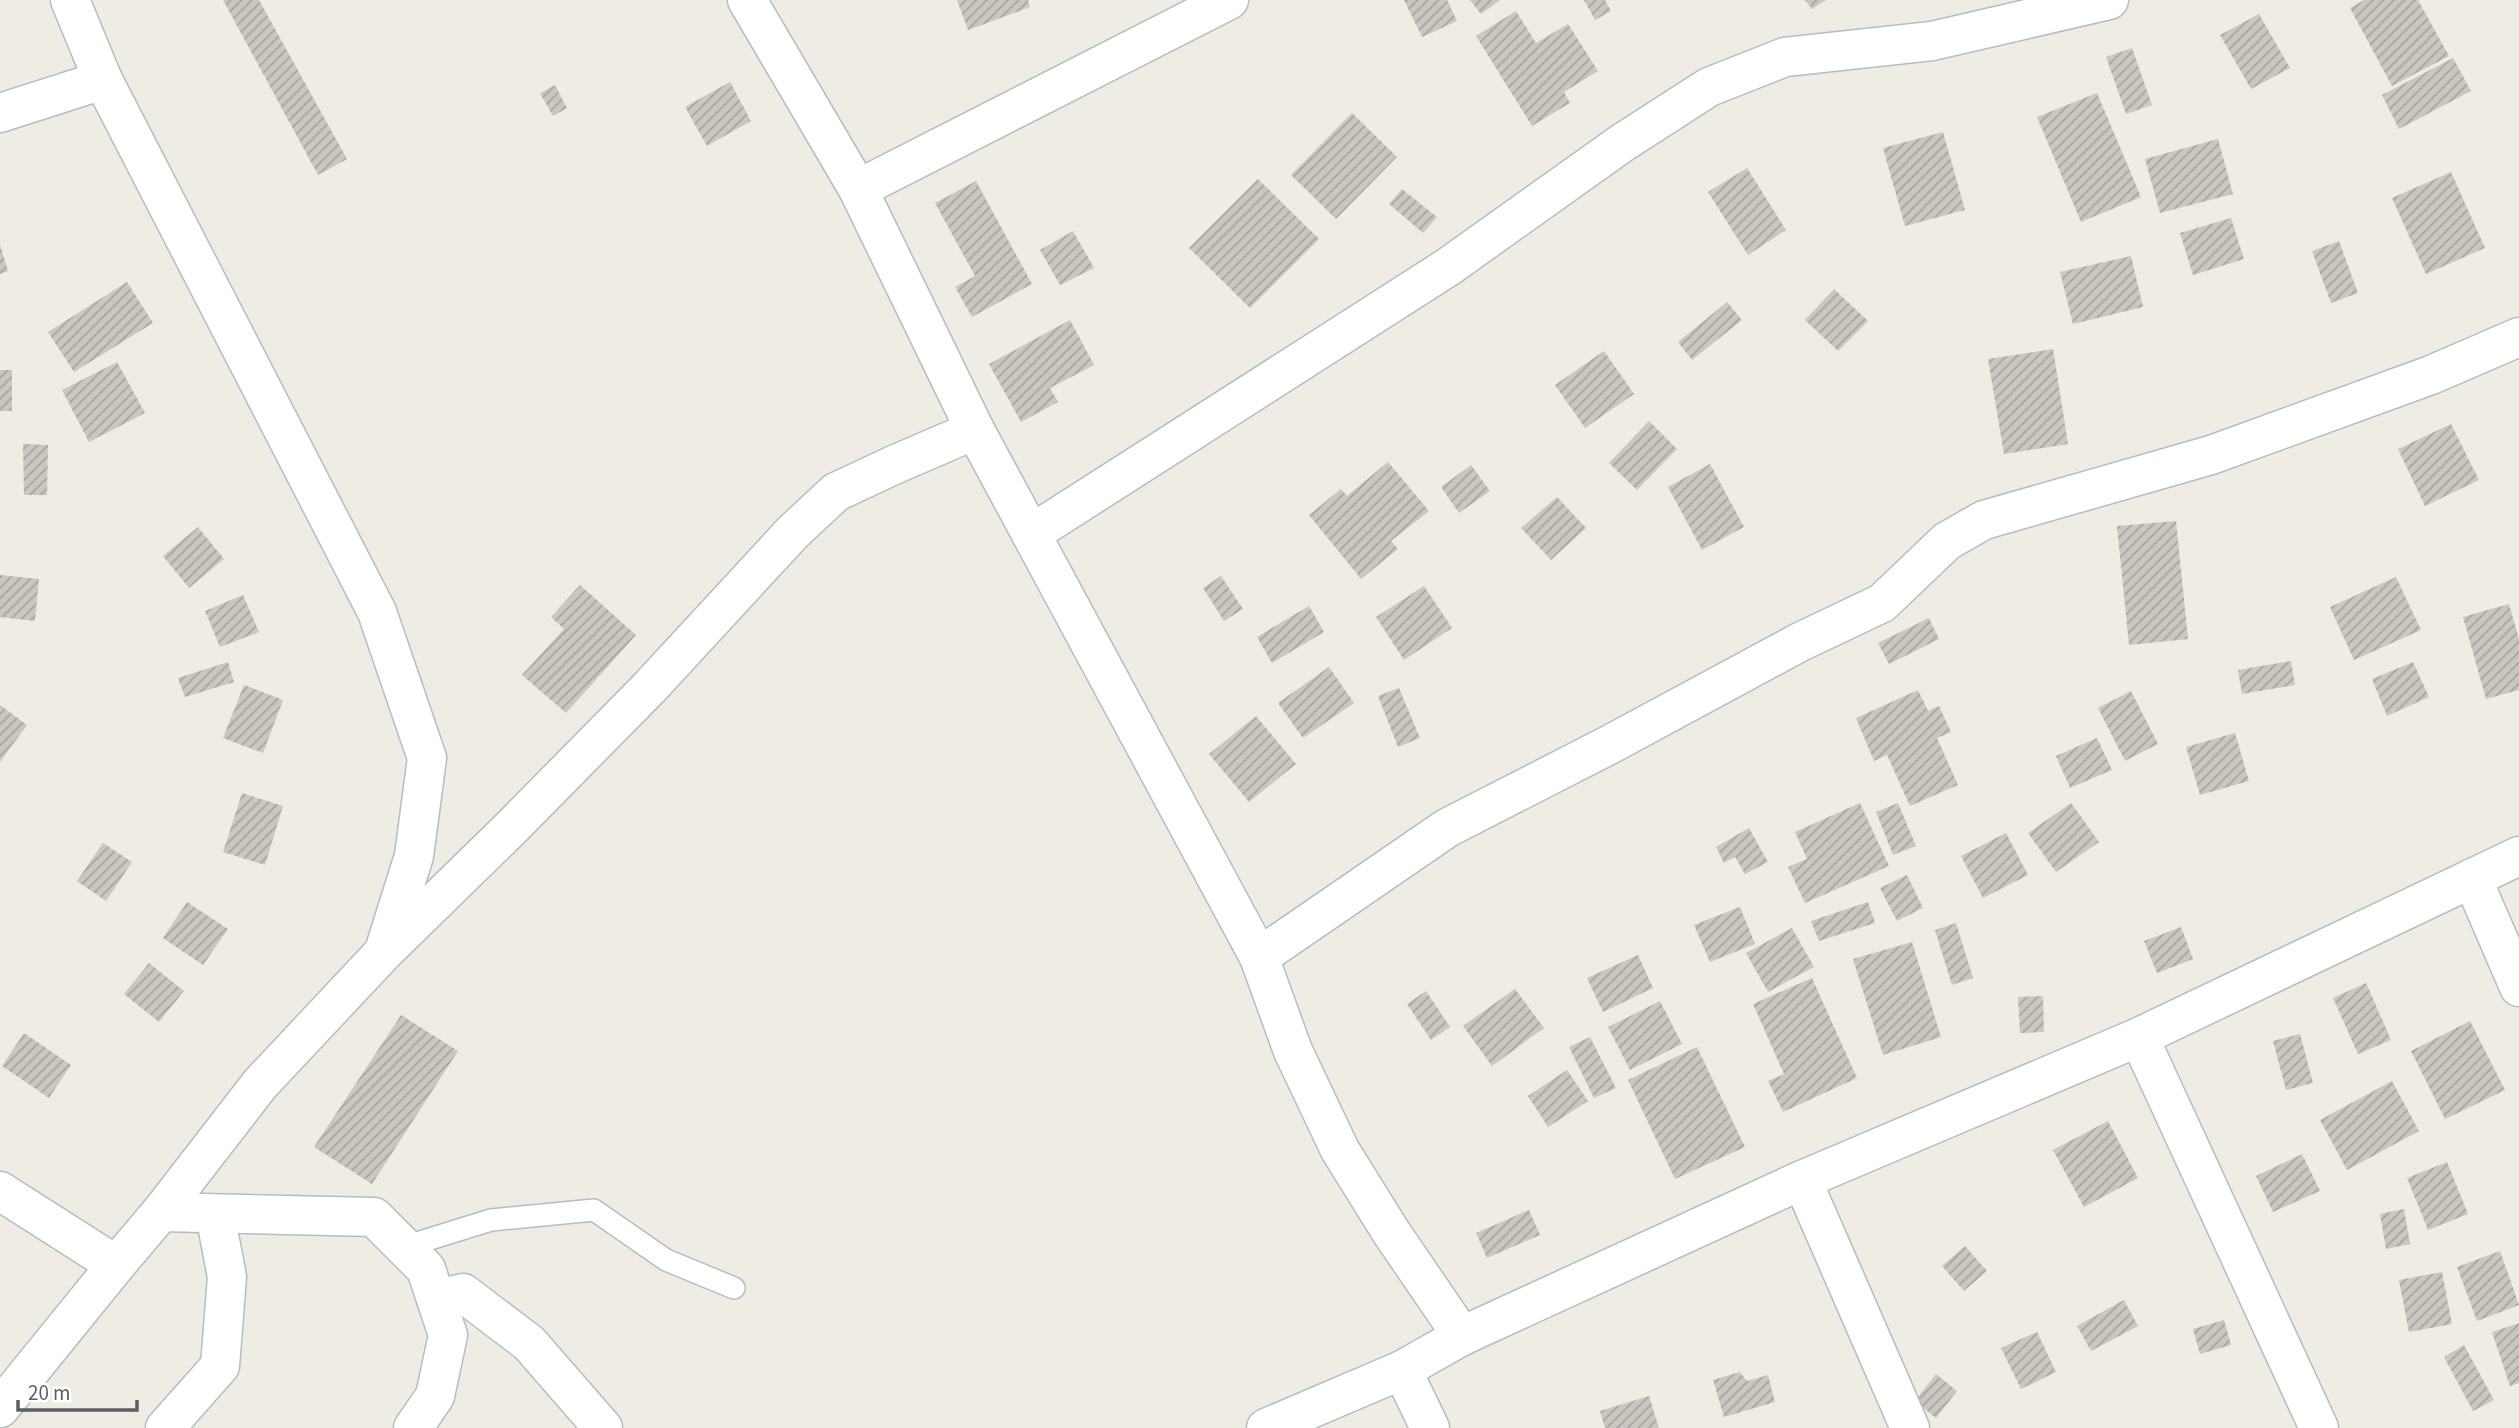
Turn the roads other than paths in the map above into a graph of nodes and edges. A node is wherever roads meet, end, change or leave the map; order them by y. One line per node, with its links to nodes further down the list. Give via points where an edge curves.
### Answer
1 (70, 0): 5 (street)
2 (747, 0): 7 (street)
3 (1229, 0): 7 (street)
4 (2109, 0): 10 (street, via 1932,41 1785,57 1709,87 1448,267)
5 (103, 80): 6 (street); 13 (street, via 377,612 427,758 414,856)
6 (0, 113)
7 (858, 189): 9 (street)
8 (2519, 337): 14 (street, via 2431,375 2211,455 1984,520 1947,541 1882,603 1447,828)
9 (975, 430): 10 (street); 13 (street, via 836,492 591,747)
10 (1031, 534): 14 (street)
11 (2519, 856): 12 (street)
12 (2472, 878): 15 (street); 16 (street)
13 (383, 953): 19 (street, via 260,1084)
14 (1259, 957): 25 (street, via 1293,1051 1340,1150)
15 (2519, 987)
16 (2139, 1037): 17 (street); 34 (street)
17 (1802, 1180): 25 (street); 33 (street)
18 (0, 1191): 22 (street)
19 (162, 1212): 20 (street); 22 (street)
20 (215, 1214): 21 (street, via 374,1217); 28 (street, via 227,1277 220,1366)
21 (404, 1247): 23 (lane, via 491,1220 594,1210 666,1260); 24 (street, via 426,1269)
22 (116, 1265): 27 (street)
23 (734, 1288)
24 (436, 1299): 29 (street, via 448,1335 435,1396); 30 (street, via 463,1293 529,1343)
25 (1462, 1336): 26 (street)
26 (1402, 1370): 31 (street); 32 (street)
27 (0, 1408)
28 (165, 1428)
29 (413, 1428)
30 (603, 1428)
31 (1266, 1428)
32 (1430, 1428)
33 (1910, 1428)
34 (2319, 1428)

